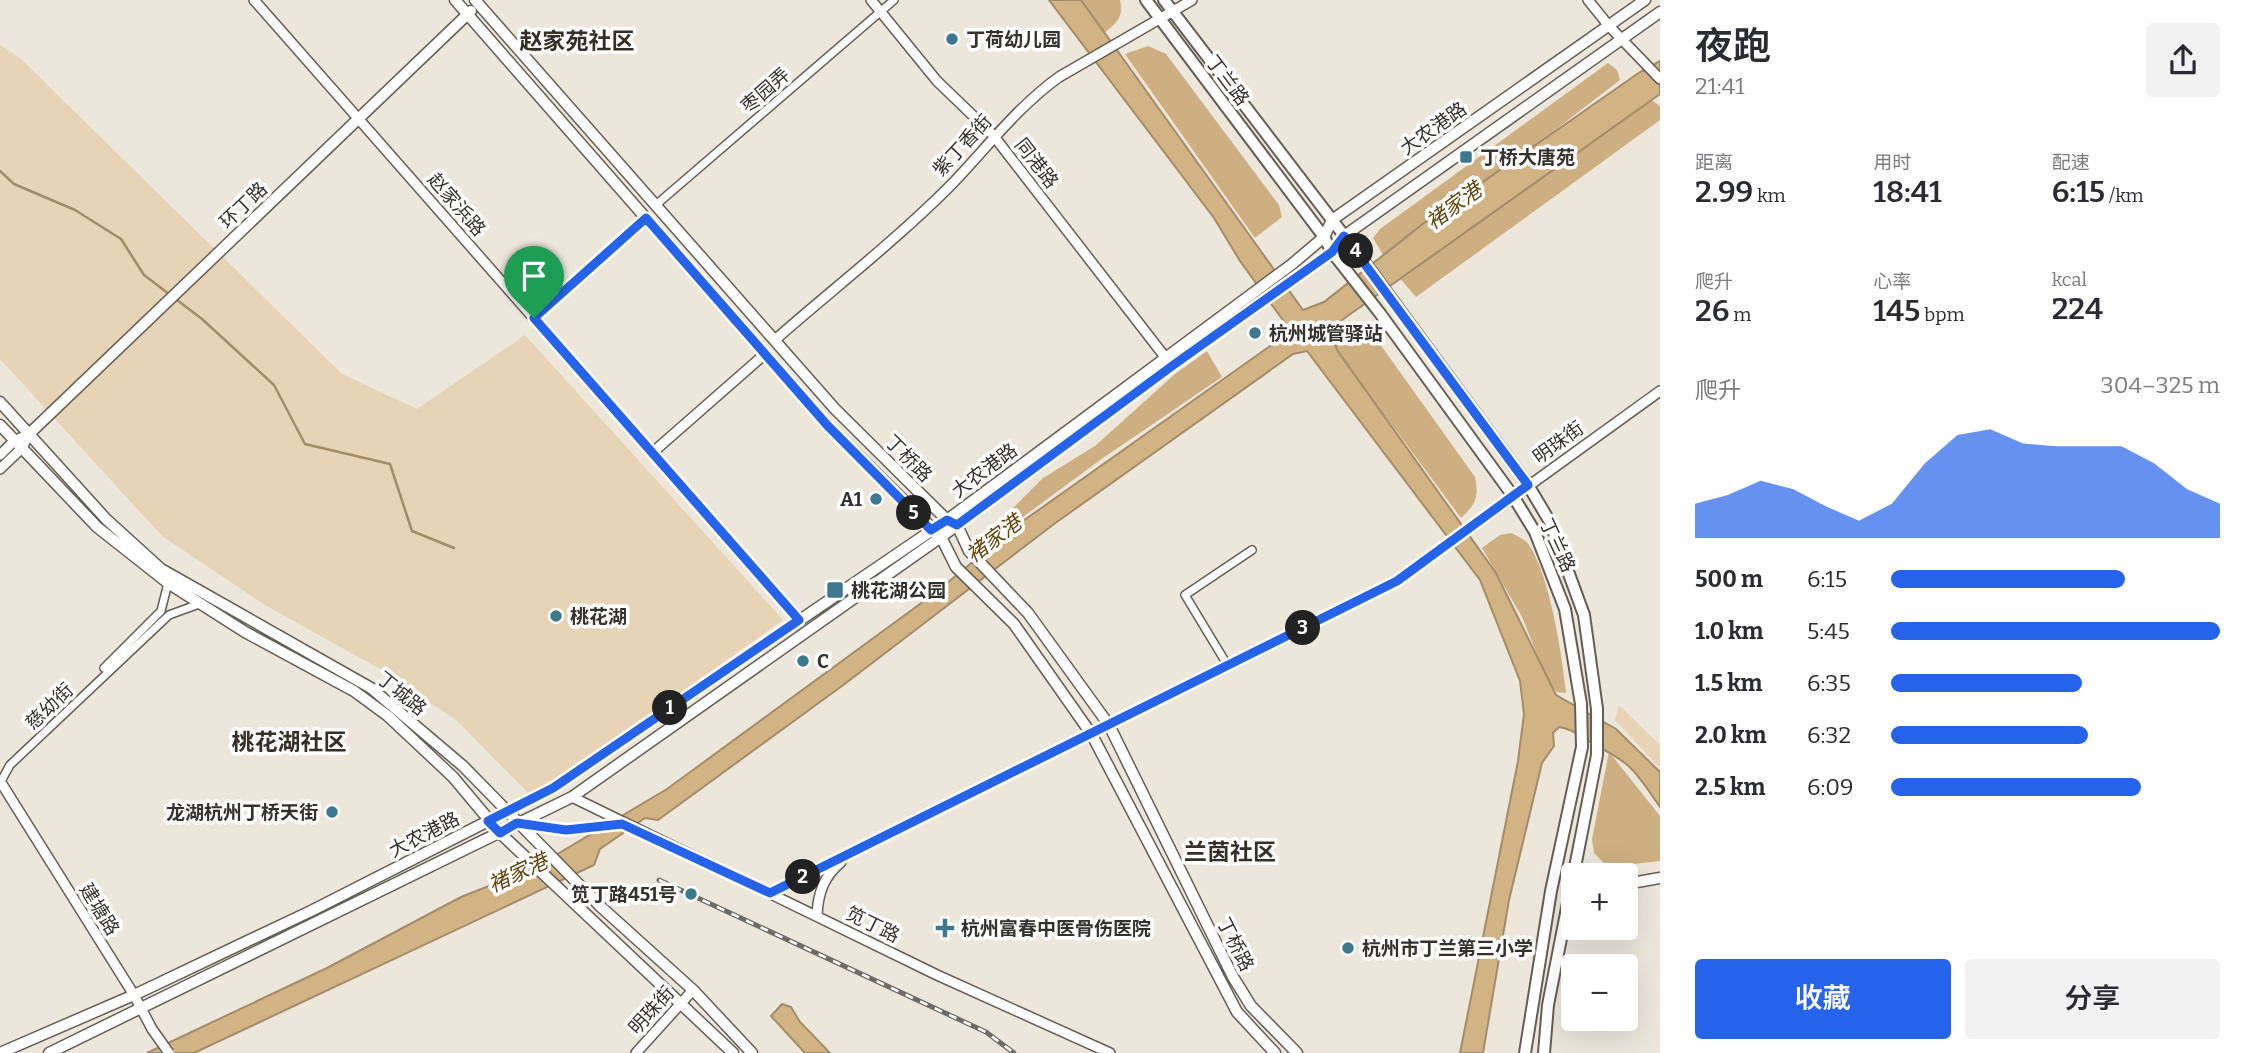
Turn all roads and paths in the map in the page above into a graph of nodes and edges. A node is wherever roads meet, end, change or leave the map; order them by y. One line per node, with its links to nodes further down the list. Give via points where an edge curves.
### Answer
1 (254, 0): 19 (street, 赵家浜路)
2 (455, 0): 14 (main road, 丁桥路)
3 (871, 0): 11 (street, 同港路)
4 (894, 0): 11 (street, 枣园弄)
5 (1146, 0): 15 (main road, 丁兰路)
6 (1164, 0): 12 (main road, 丁兰路)
7 (1192, 0): 12 (street, 紫丁香街)
8 (1588, 0): 16 (street)
9 (1645, 0): 16 (main road, 大农港路)
10 (477, 1): 14 (main road, 环丁路); 21 (main road, 丁桥路)
11 (881, 11): 20 (street, 同港路, via 937,81); 21 (street, 枣园弄)
12 (1172, 11): 15 (street, 紫丁香街); 23 (main road, 丁兰路)
13 (1660, 12): 17 (main road, 大农港路)
14 (468, 15): 19 (main road, 环丁路); 22 (main road, 丁桥路)
15 (1161, 20): 20 (street, 紫丁香街, via 1038,92); 25 (main road, 丁兰路)
16 (1609, 26): 17 (street); 23 (main road, 大农港路)
17 (1622, 40): 18 (street); 24 (main road, 大农港路)
18 (1660, 79)
19 (358, 118): 27 (street, 赵家浜路); 34 (main road, 环丁路)
20 (993, 135): 28 (street, 紫丁香街, via 949,187); 30 (street, 同港路)
21 (657, 204): 28 (main road, 丁桥路)
22 (646, 218): 27 (street); 29 (main road, 丁桥路)
23 (1332, 220): 24 (main road, 丁兰路); 25 (main road, 大农港路)
24 (1344, 236): 26 (main road, 大农港路); 39 (main road, 丁兰路)
25 (1324, 237): 26 (main road, 丁兰路); 30 (main road, 大农港路)
26 (1332, 252): 40 (main road, 丁兰路); 42 (main road, 大农港路)
27 (534, 318): 36 (street, 赵家浜路)
28 (776, 339): 41 (main road, 丁桥路, via 835,409)
29 (765, 354): 36 (street); 43 (main road, 丁桥路, via 827,425)
30 (1165, 356): 41 (main road, 大农港路)
31 (1660, 391): 39 (street, 明珠街)
32 (0, 402): 34 (main road, 丁城路)
33 (0, 425): 35 (main road, 丁城路)
34 (29, 433): 35 (street, 环丁路); 55 (main road, 丁城路, via 106,519 161,569 371,688 463,766)
35 (18, 445): 37 (street, 环丁路); 38 (street, 环丁路); 46 (main road, 丁城路, via 97,527)
36 (652, 453): 48 (street, 赵家浜路)
37 (0, 455)
38 (0, 469)
39 (1528, 485): 40 (street, 明珠街); 61 (main road, 丁兰路, via 1550,522 1584,615 1597,709 1597,755)
40 (1513, 496): 49 (street, 明珠街, via 1397,581); 80 (main road, 丁兰路, via 1535,531 1566,609 1581,704 1582,747 1551,891)
41 (947, 520): 42 (main road, 丁桥路); 43 (main road, 大农港路)
42 (957, 525): 44 (main road, 大农港路); 51 (main road, 丁桥路, via 969,551 1028,613)
43 (931, 530): 44 (main road, 丁桥路); 48 (main road, 大农港路)
44 (941, 537): 52 (main road, 丁桥路, via 956,567 1014,624); 54 (main road, 大农港路)
45 (1252, 550): 49 (street, via 1185,595)
46 (168, 583): 47 (main road, 丁城路); 50 (street, 慈幼街, via 162,611)
47 (199, 604): 50 (street, 慈幼街, via 169,615); 56 (main road, 丁城路, via 354,691 388,716 453,777)
48 (799, 620): 55 (main road, 大农港路, via 553,788)
49 (1228, 666): 51 (street, 明珠街)
50 (94, 683): 53 (street, 慈幼街, via 10,765)
51 (1109, 726): 52 (street, 明珠街); 79 (main road, 丁桥路, via 1233,977 1251,1006)
52 (1092, 735): 60 (street, 明珠街); 78 (main road, 丁桥路, via 1237,1012)
53 (0, 782): 68 (street, 建塘路)
54 (572, 797): 57 (main road, 大农港路); 58 (street, 笕丁路)
55 (507, 812): 56 (main road, 大农港路); 57 (main road, 丁城路)
56 (488, 821): 59 (main road, 丁城路); 68 (main road, 大农港路)
57 (517, 823): 58 (street, via 566,830); 59 (main road, 大农港路); 67 (main road, 丁城路)
58 (622, 824): 64 (street, 笕丁路)
59 (500, 833): 69 (main road, 丁城路); 70 (main road, 大农港路)
60 (856, 850): 64 (street, 明珠街); 65 (street, via 825,879)
61 (1577, 863)
62 (1660, 878): 63 (main road)
63 (1638, 882)
64 (770, 893): 65 (street, 笕丁路)
65 (817, 915): 77 (street, 笕丁路)
66 (1561, 940): 81 (main road, 丁兰路)
67 (693, 990): 69 (street, 明珠街); 76 (main road, 丁城路)
68 (134, 995): 70 (street, 建塘路); 71 (main road, 大农港路)
69 (683, 1002): 74 (street, 明珠街); 75 (main road, 丁城路)
70 (139, 1010): 72 (main road, 大农港路); 73 (street, 建塘路, bridge)
71 (0, 1053)
72 (49, 1053)
73 (169, 1053)
74 (636, 1053)
75 (733, 1053)
76 (751, 1053)
77 (1110, 1053)
78 (1275, 1053)
79 (1297, 1053)
80 (1525, 1053)
81 (1544, 1053)

